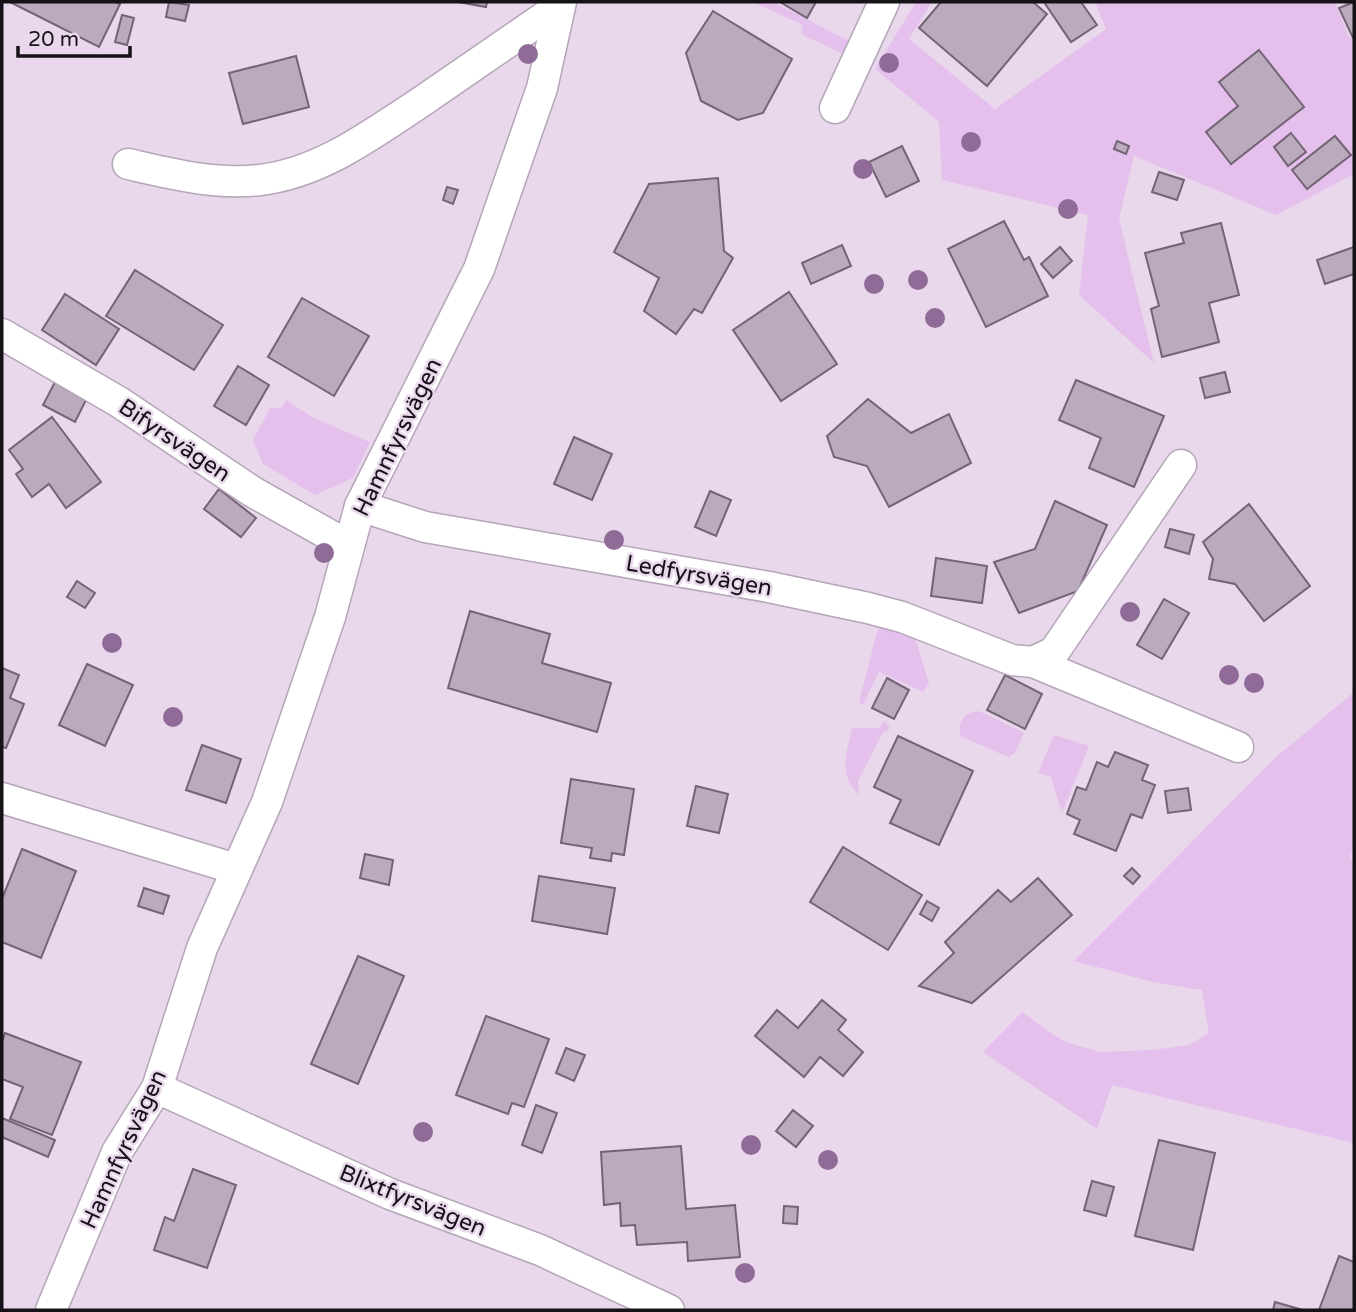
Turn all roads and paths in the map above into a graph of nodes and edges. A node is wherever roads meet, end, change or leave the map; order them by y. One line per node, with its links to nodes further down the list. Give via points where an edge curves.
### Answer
1 (884, 2): 3 (street)
2 (560, 4): 4 (street, Hamnfyrsvägen, via 383,127 316,166 281,177 241,181 178,176); 7 (street, Hamnfyrsvägen, via 542,88 479,269)
3 (835, 108)
4 (128, 164)
5 (2, 334): 8 (street, Bifyrsvägen, via 119,402 253,492)
6 (1181, 465): 9 (street, via 1054,652)
7 (360, 506): 8 (street, Hamnfyrsvägen); 9 (street, Ledfyrsvägen, via 425,527 868,608 1012,660)
8 (349, 545): 12 (street, Hamnfyrsvägen, via 330,617 267,802)
9 (1034, 662): 10 (street, Ledfyrsvägen)
10 (1238, 747)
11 (2, 798): 12 (street)
12 (236, 869): 13 (street, Hamnfyrsvägen, via 202,948)
13 (157, 1088): 14 (street, Hamnfyrsvägen, via 117,1152); 15 (street, Blixtfyrsvägen, via 390,1194 540,1250)
14 (51, 1310)
15 (669, 1310)

